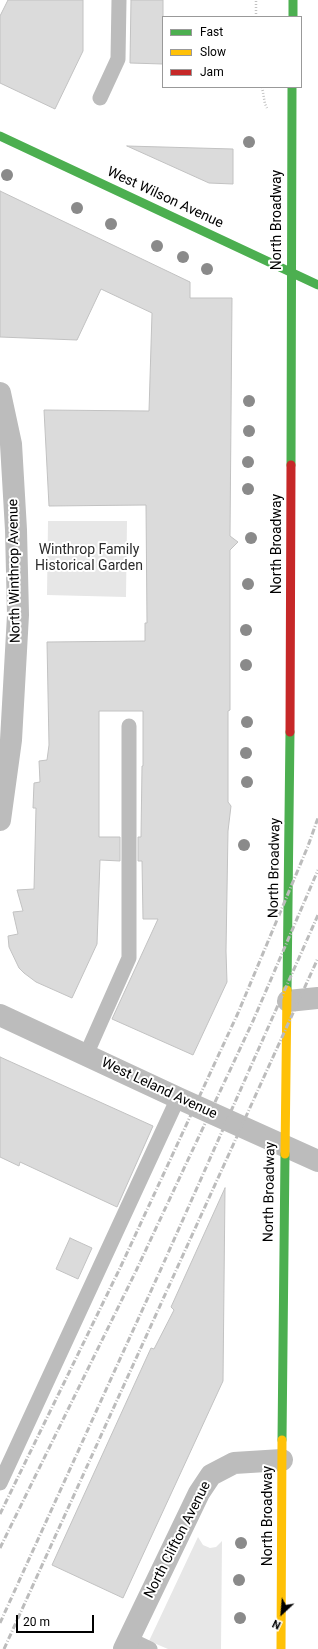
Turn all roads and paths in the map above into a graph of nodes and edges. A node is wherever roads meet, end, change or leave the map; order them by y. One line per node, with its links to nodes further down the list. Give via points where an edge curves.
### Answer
1 (119, 0): 7 (lane, via 118,59)
2 (256, 0): 4 (path)
3 (293, 0): 5 (main road)
4 (256, 16)
5 (293, 16)
6 (292, 88): 9 (main road, North Broadway)
7 (100, 98)
8 (0, 136): 9 (main road, West Wilson Avenue)
9 (291, 273): 10 (main road, West Wilson Avenue); 16 (main road, North Broadway, via 292,685)
10 (318, 285)
11 (0, 393): 12 (street, North Winthrop Avenue)
12 (4, 431): 14 (street, North Winthrop Avenue, via 11,444 18,615 11,740)
13 (129, 726): 18 (lane, via 129,958)
14 (0, 820)
15 (318, 998): 16 (street)
16 (288, 1001): 20 (main road, North Broadway)
17 (0, 1015): 18 (street, West Leland Avenue)
18 (86, 1055): 19 (street, West Leland Avenue)
19 (178, 1098): 20 (street, West Leland Avenue); 23 (lane)
20 (285, 1146): 21 (street, West Leland Avenue); 22 (main road, North Broadway)
21 (318, 1161)
22 (282, 1460): 24 (street, North Clifton Avenue, via 234,1463 211,1475 199,1492); 26 (main road, North Broadway)
23 (0, 1483)
24 (127, 1644): 25 (lane)
25 (150, 1649)
26 (281, 1649)

